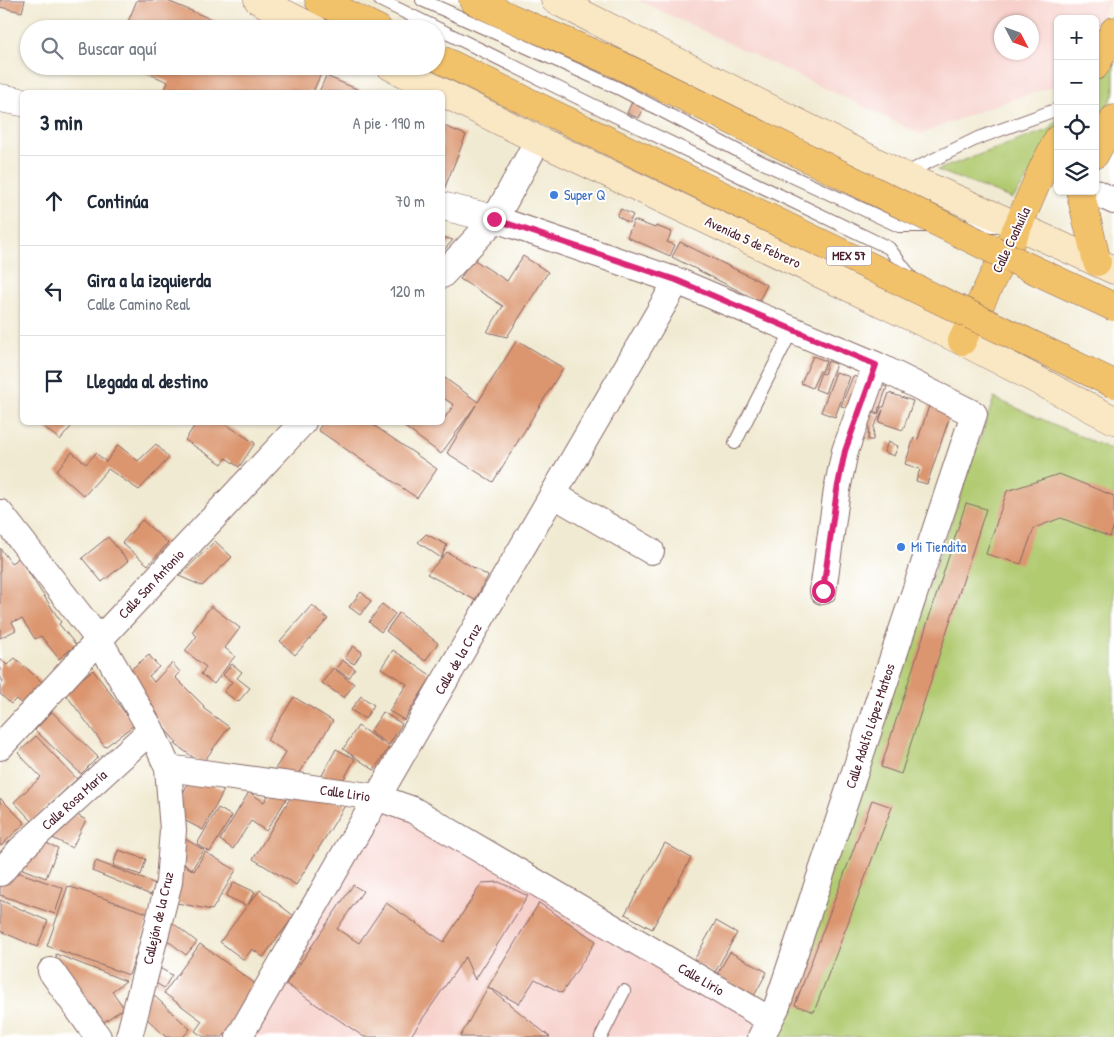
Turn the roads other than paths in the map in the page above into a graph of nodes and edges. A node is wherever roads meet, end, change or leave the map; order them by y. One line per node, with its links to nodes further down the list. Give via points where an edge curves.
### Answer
1 (258, 0): 7 (main road)
2 (319, 0): 8 (main road)
3 (380, 0): 9 (lane)
4 (422, 0): 31 (lane, via 620,89 742,153 899,226)
5 (473, 0): 35 (main road, bridge, via 618,64)
6 (556, 0): 25 (main road)
7 (297, 20)
8 (360, 20)
9 (421, 20)
10 (1114, 31): 12 (main road)
11 (445, 32): 37 (lane, via 888,248)
12 (1098, 60)
13 (445, 61): 39 (main road, Avenida 5 de Febrero / MEX 57, bridge)
14 (408, 75): 15 (main road, Avenida 5 de Febrero)
15 (438, 90)
16 (445, 94): 21 (main road, Avenida 5 de Febrero)
17 (0, 98): 18 (street)
18 (20, 102)
19 (1054, 110): 25 (lane, via 978,138)
20 (1114, 119): 23 (main road)
21 (538, 140): 30 (street); 37 (main road, Avenida 5 de Febrero)
22 (1055, 150): 24 (main road, Calle Coahuila)
23 (1097, 150)
24 (1050, 172): 31 (main road, Calle Coahuila)
25 (902, 175): 31 (main road)
26 (1099, 194): 28 (street)
27 (1081, 195): 32 (main road)
28 (1114, 201)
29 (445, 207): 30 (street)
30 (494, 219): 33 (street); 34 (street)
31 (1018, 226): 32 (main road); 37 (main road, Calle Coahuila)
32 (1106, 266)
33 (445, 272)
34 (676, 280): 36 (street); 43 (street, Calle de la Cruz)
35 (1114, 307)
36 (792, 330): 38 (street); 42 (lane)
37 (962, 341): 40 (main road, Avenida 5 de Febrero)
38 (876, 365): 46 (street, via 845,451); 55 (street, Calle Adolfo López Mateos, via 974,414 777,1006)
39 (1114, 384)
40 (1114, 420)
41 (301, 425): 47 (street, Calle San Antonio)
42 (735, 443)
43 (554, 495): 45 (street); 51 (street, Calle de la Cruz)
44 (0, 513): 47 (street)
45 (651, 550)
46 (823, 591)
47 (99, 640): 48 (street); 49 (street, Calle San Antonio)
48 (151, 730): 50 (street); 52 (street, Calle Rosa María, via 20,850)
49 (0, 747)
50 (168, 768): 51 (street, Calle Lirio); 57 (street, Callejón de la Cruz, via 173,830 169,882)
51 (376, 797): 55 (street, Calle Lirio, via 413,810); 58 (street, Calle de la Cruz)
52 (0, 873)
53 (51, 971): 56 (street)
54 (624, 991): 59 (lane)
55 (766, 1028)
56 (98, 1037)
57 (128, 1037)
58 (239, 1037)
59 (601, 1037)

